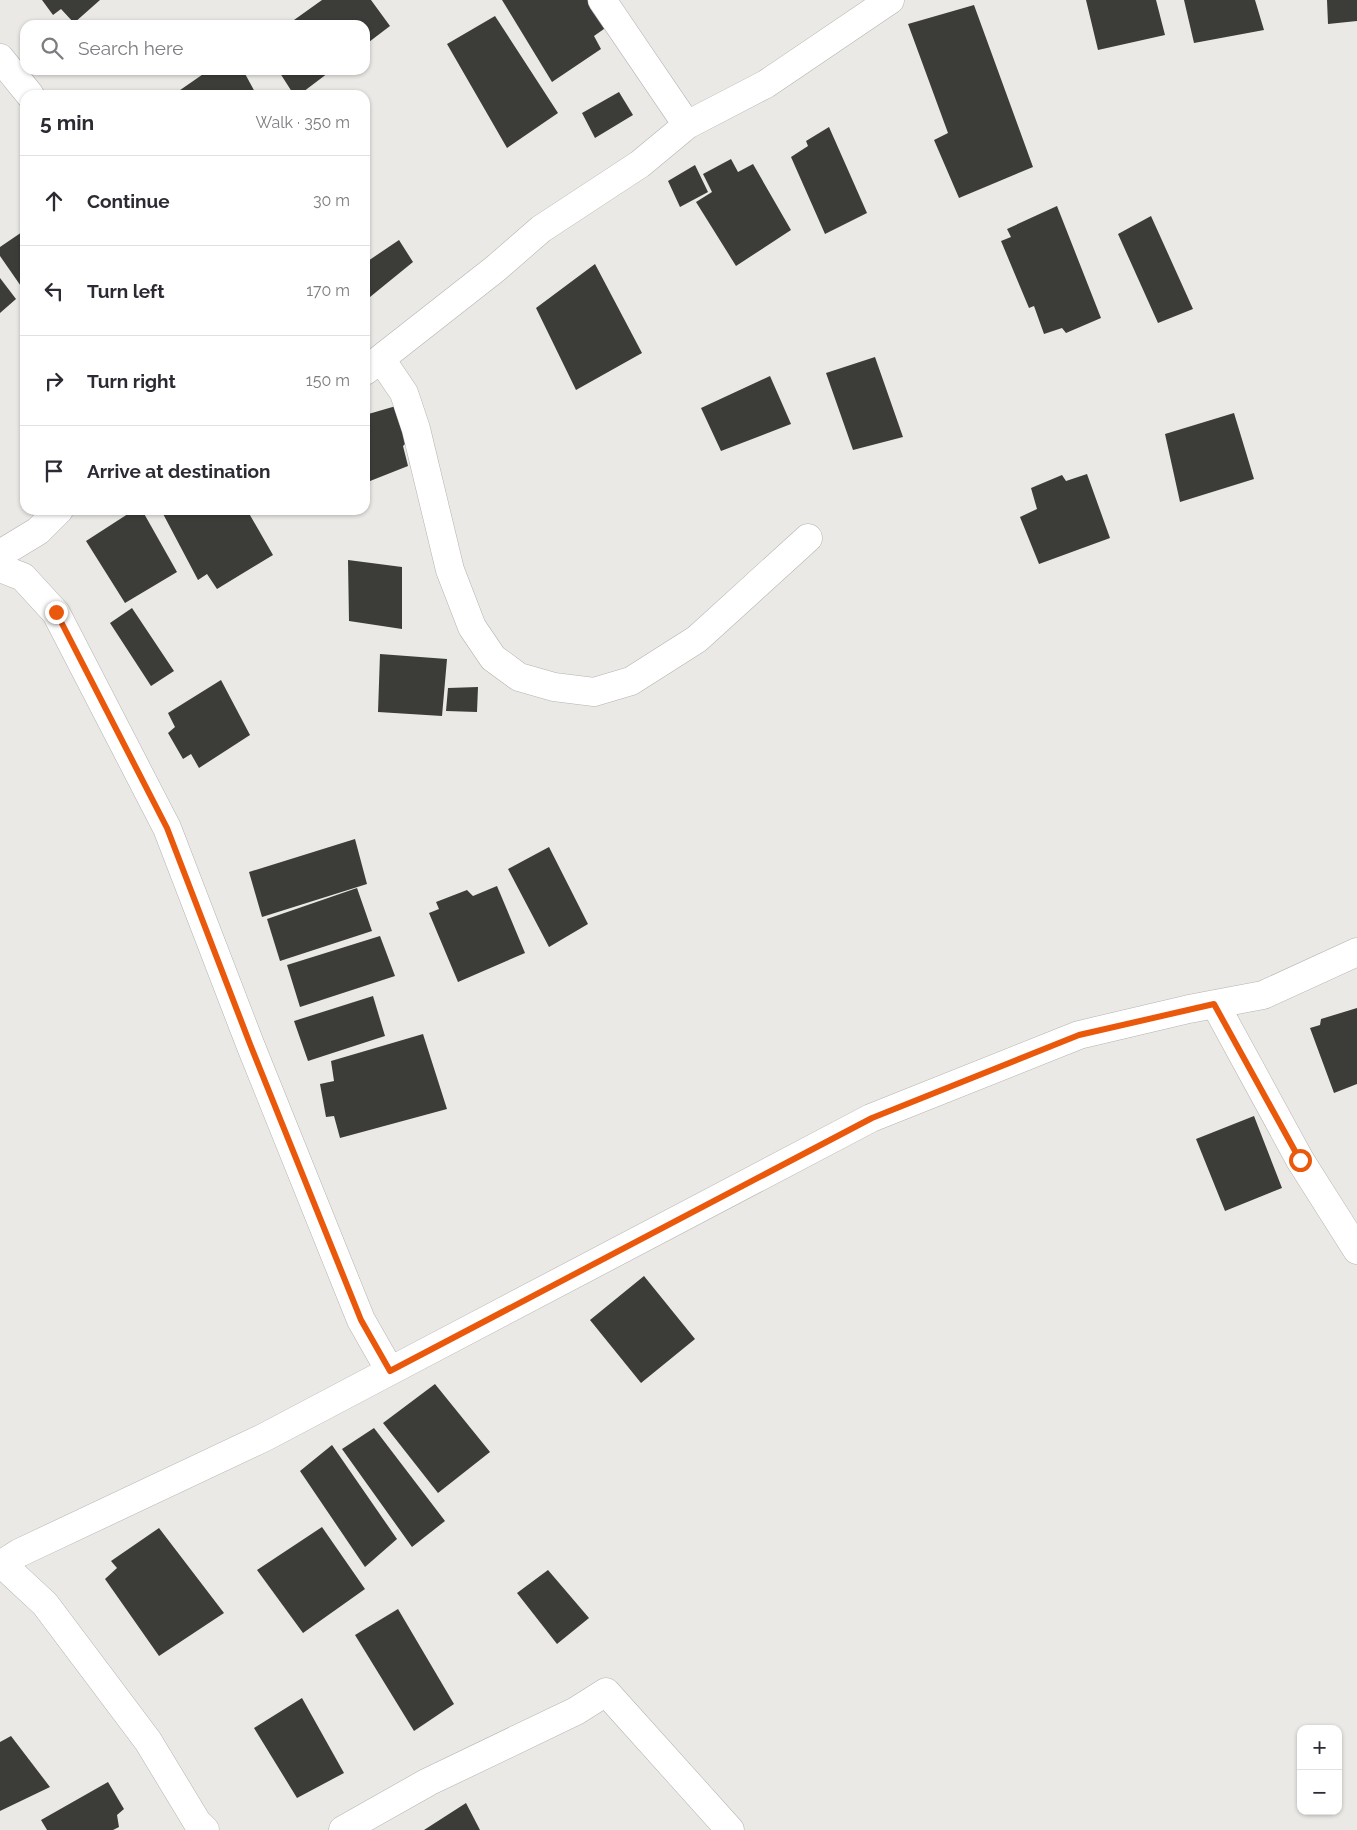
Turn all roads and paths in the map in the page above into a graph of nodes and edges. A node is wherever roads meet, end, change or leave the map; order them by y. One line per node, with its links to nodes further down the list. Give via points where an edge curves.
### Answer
1 (602, 0): 5 (street)
2 (890, 0): 5 (street, via 766,84)
3 (0, 58): 4 (street)
4 (26, 90)
5 (687, 124): 6 (street, via 640,164 541,229)
6 (373, 365): 8 (street, via 404,393 416,429 450,570 472,627 493,658 519,677 554,687 594,692 631,681 696,639)
7 (53, 515): 9 (street, via 38,531)
8 (808, 538)
9 (0, 554)
10 (0, 568): 14 (street, via 23,577 56,612 167,828 361,1320)
11 (1357, 952): 12 (street, via 1263,994)
12 (1214, 1004): 13 (street, via 1300,1160); 14 (street, via 1079,1035 872,1118)
13 (1357, 1250)
14 (390, 1371): 15 (street, via 263,1438)
15 (1, 1563): 16 (street, via 44,1604 148,1741)
16 (205, 1830)
17 (343, 1830): 18 (street, via 428,1782 576,1710 606,1692)
18 (730, 1830)

